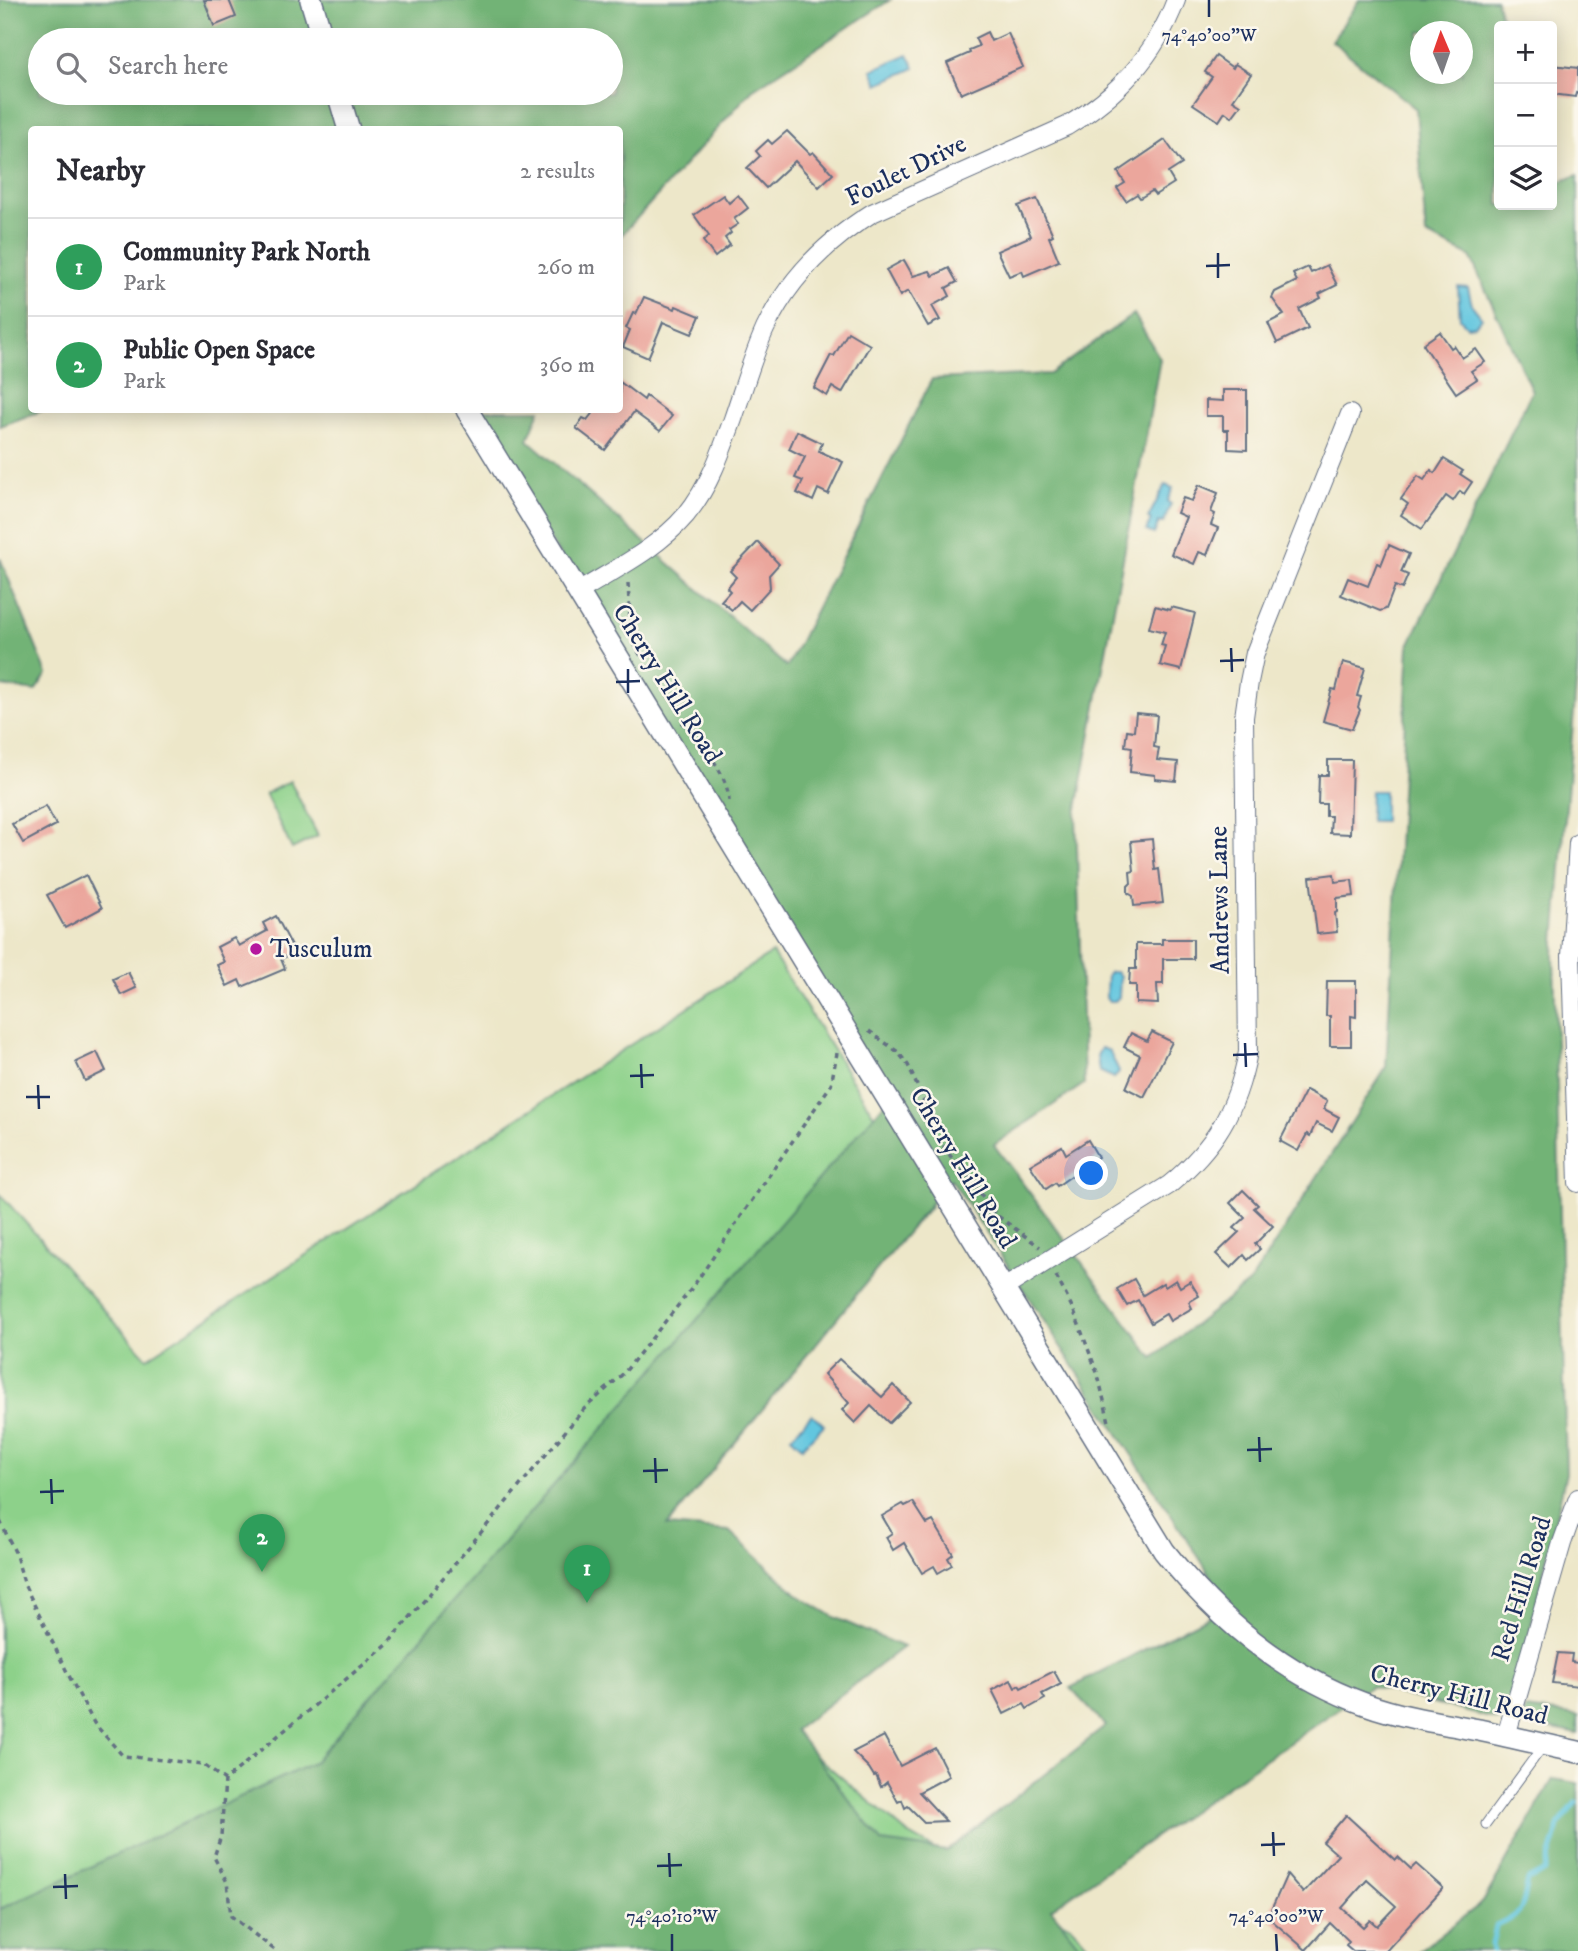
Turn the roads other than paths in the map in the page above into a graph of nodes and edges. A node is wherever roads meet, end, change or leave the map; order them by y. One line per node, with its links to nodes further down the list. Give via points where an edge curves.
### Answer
1 (311, 0): 3 (street)
2 (1176, 0): 8 (street, Foulet Drive, via 1156,44 1118,89 1094,109 1067,126 872,213 823,249 799,274 765,330 704,490 668,534)
3 (319, 28)
4 (342, 105): 5 (street)
5 (348, 126)
6 (469, 413): 8 (street, Cherry Hill Road)
7 (1350, 414): 11 (street, Andrews Lane, via 1266,622 1249,682 1244,717 1248,1052 1235,1103 1208,1149 1169,1185)
8 (578, 592): 11 (street, Cherry Hill Road)
9 (1578, 843): 10 (street, via 1571,956)
10 (1578, 1183)
11 (1004, 1288): 13 (street, Cherry Hill Road, via 1164,1551 1222,1617 1292,1670 1331,1690 1402,1716)
12 (1578, 1497): 13 (street, Red Hill Road)
13 (1506, 1736): 14 (street, Cherry Hill Road)
14 (1543, 1745): 15 (street, Cherry Hill Road); 16 (lane)
15 (1578, 1752)
16 (1486, 1824)

